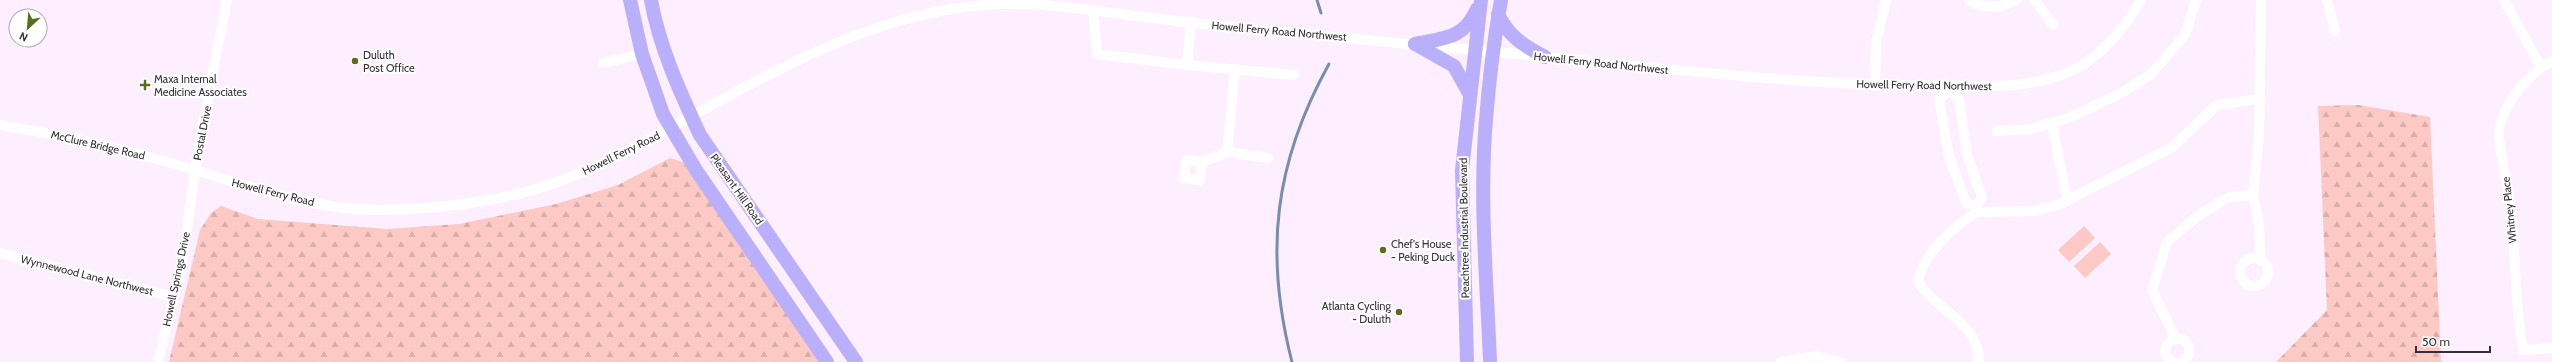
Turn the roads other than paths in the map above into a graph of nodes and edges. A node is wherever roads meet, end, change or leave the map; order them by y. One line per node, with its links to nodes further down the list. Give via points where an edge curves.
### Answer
1 (227, 0): 46 (street, Postal Drive)
2 (630, 0): 24 (highway, Pleasant Hill Road)
3 (651, 0): 36 (highway, Pleasant Hill Road, via 655,21)
4 (1501, 0): 17 (highway, Peachtree Industrial Boulevard)
5 (1886, 0): 32 (street, via 1876,42)
6 (1969, 0): 7 (street, via 1977,6 1992,7)
7 (2016, 0)
8 (2035, 0): 19 (street)
9 (2140, 0): 33 (street, Howell Ferry Road Northwest, via 2131,16 2103,50 2067,74 2019,86)
10 (2196, 0): 37 (street, via 2185,35 2151,74 2120,94)
11 (2260, 0): 35 (street)
12 (2327, 0): 20 (street)
13 (2504, 0): 29 (street)
14 (1480, 1): 21 (highway, via 1472,21 1462,31 1452,36); 22 (highway, Peachtree Industrial Boulevard)
15 (1030, 4): 16 (street, Howell Ferry Road Northwest); 36 (street, Howell Ferry Road, via 982,5 941,11 876,28 816,52)
16 (1093, 11): 18 (street, Howell Ferry Road Northwest); 28 (street, via 1097,54)
17 (1498, 14): 23 (highway, Peachtree Industrial Boulevard); 25 (highway, via 1505,28 1519,44)
18 (1191, 22): 21 (street, Howell Ferry Road Northwest); 28 (street)
19 (2053, 25)
20 (2335, 31)
21 (1415, 44): 22 (street, Howell Ferry Road Northwest); 34 (highway, via 1454,66)
22 (1474, 51): 23 (street, Howell Ferry Road Northwest); 34 (highway, Peachtree Industrial Boulevard)
23 (1493, 53): 25 (street, Howell Ferry Road Northwest); 59 (highway, Peachtree Industrial Boulevard, via 1485,121 1484,179)
24 (642, 54): 27 (street); 39 (highway, Pleasant Hill Road, via 663,114)
25 (1545, 57): 32 (street, Howell Ferry Road Northwest, via 1734,77)
26 (2552, 61): 29 (street, Whitney Place)
27 (603, 63)
28 (1187, 64): 30 (street)
29 (2541, 67): 54 (street, Whitney Place, via 2527,79 2506,109 2499,130 2510,202 2517,320 2523,350)
30 (1235, 69): 31 (street); 43 (street)
31 (1294, 75)
32 (1875, 86): 33 (street, Howell Ferry Road Northwest)
33 (1949, 87): 41 (street, via 1959,99); 42 (street, via 1939,99)
34 (1469, 93): 58 (highway, Peachtree Industrial Boulevard, via 1462,170)
35 (2259, 99): 47 (street, via 2259,137); 48 (street, via 2217,105 2171,148)
36 (691, 117): 39 (street, Howell Ferry Road); 57 (highway, Pleasant Hill Road, via 700,135)
37 (2052, 123): 40 (street, via 2030,129); 48 (street)
38 (0, 125): 46 (street, McClure Bridge Road, via 71,137)
39 (671, 128): 46 (street, Howell Ferry Road, via 610,162 534,189 503,198 388,211 340,208 289,198); 56 (highway, Pleasant Hill Road, via 696,170)
40 (1997, 131)
41 (1963, 136): 42 (street); 49 (street, via 1982,198)
42 (1945, 140): 49 (street, via 1948,156 1966,203)
43 (1226, 152): 44 (street); 45 (street)
44 (1268, 158)
45 (1202, 162)
46 (195, 171): 52 (street, Howell Springs Drive, via 183,258)
47 (2253, 195): 51 (street, via 2259,224 2262,254); 53 (street, via 2229,197 2199,215 2167,242 2152,290)
48 (2067, 201): 49 (street, via 2035,211)
49 (1977, 209): 62 (street, via 1928,253 1920,268 1918,282 1935,301 1967,327)
50 (0, 253): 52 (street, Wynnewood Lane Northwest)
51 (2260, 260)
52 (173, 297): 55 (street, Howell Springs Drive)
53 (2176, 338): 63 (street, via 2165,348 2166,356); 64 (street, via 2184,340 2189,347 2189,355)
54 (2552, 348)
55 (158, 362)
56 (827, 362)
57 (856, 362)
58 (1467, 362)
59 (1490, 362)
60 (1780, 362): 61 (street, via 1816,356)
61 (1841, 362)
62 (1979, 362)
63 (2173, 362)
64 (2182, 362)

